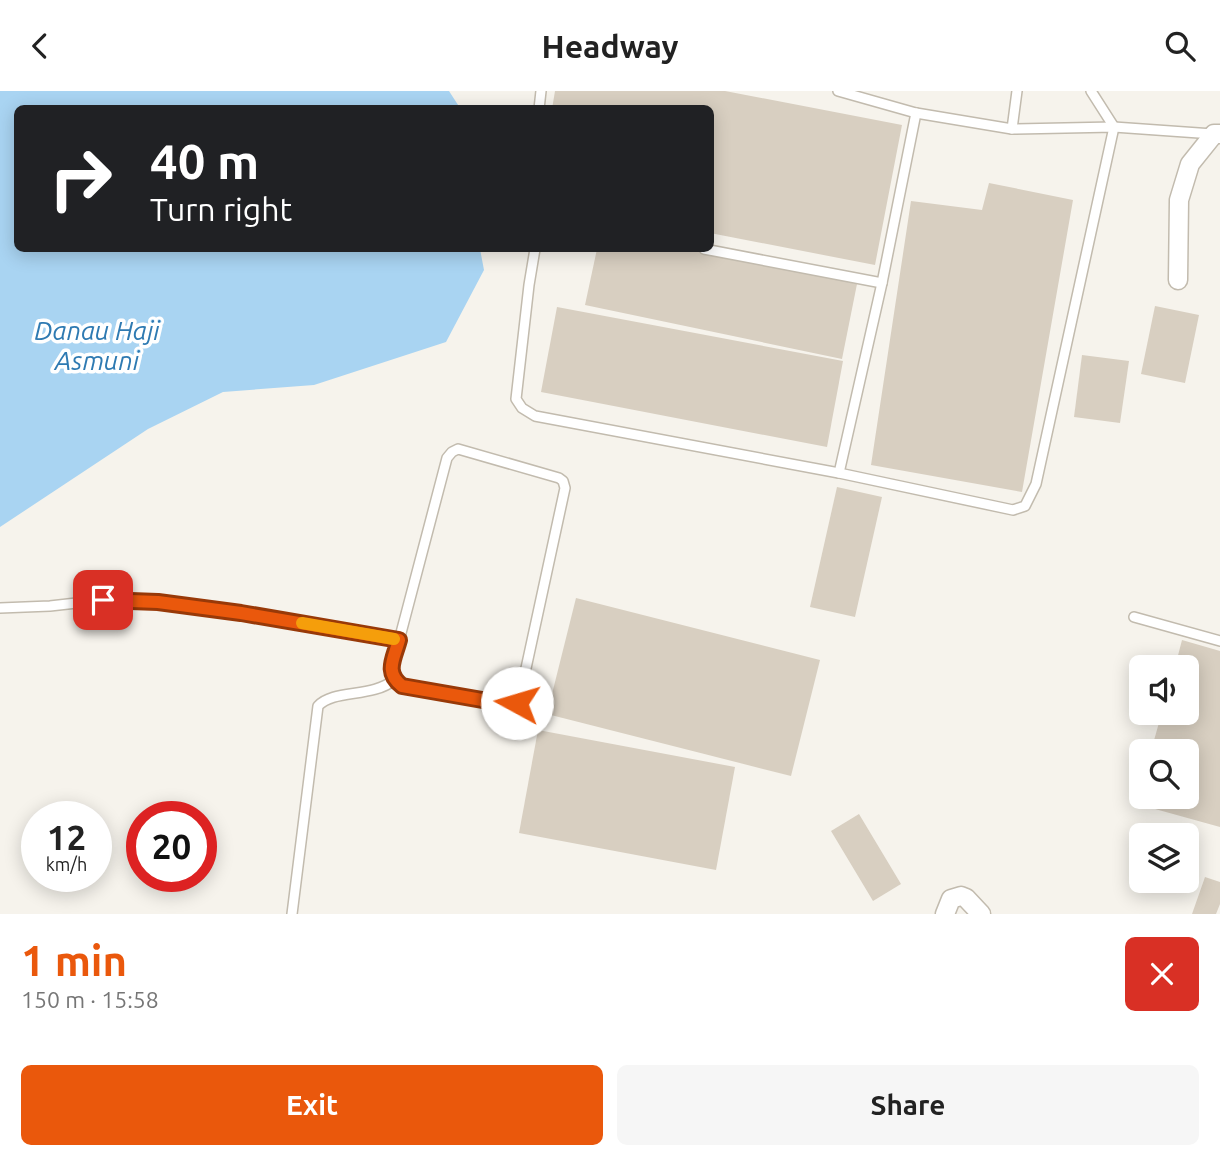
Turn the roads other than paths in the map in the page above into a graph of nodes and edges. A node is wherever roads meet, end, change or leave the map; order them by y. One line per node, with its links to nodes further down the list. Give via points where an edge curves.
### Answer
1 (838, 91): 4 (lane)
2 (1017, 91): 6 (lane)
3 (1091, 91): 5 (lane)
4 (916, 113): 6 (lane); 11 (lane)
5 (1114, 127): 6 (lane); 7 (lane); 12 (lane, via 1036,484 1025,506 1013,510)
6 (1012, 129)
7 (1217, 134): 10 (street, via 1190,164 1179,200)
8 (714, 251): 11 (lane)
9 (534, 252): 12 (lane, via 516,399 522,408 535,416)
10 (1178, 280)
11 (881, 283): 12 (lane)
12 (839, 473)
13 (0, 608): 15 (lane, via 103,600 158,602)
14 (1134, 617): 16 (lane)
15 (399, 640): 17 (lane, via 391,671); 17 (lane, via 452,452 458,449 563,481 517,703 402,686)
16 (1220, 641)
17 (394, 680): 18 (lane, via 382,689 328,698 318,706)
18 (292, 914)
19 (945, 914): 20 (street, via 951,899 961,895)
20 (981, 914)

